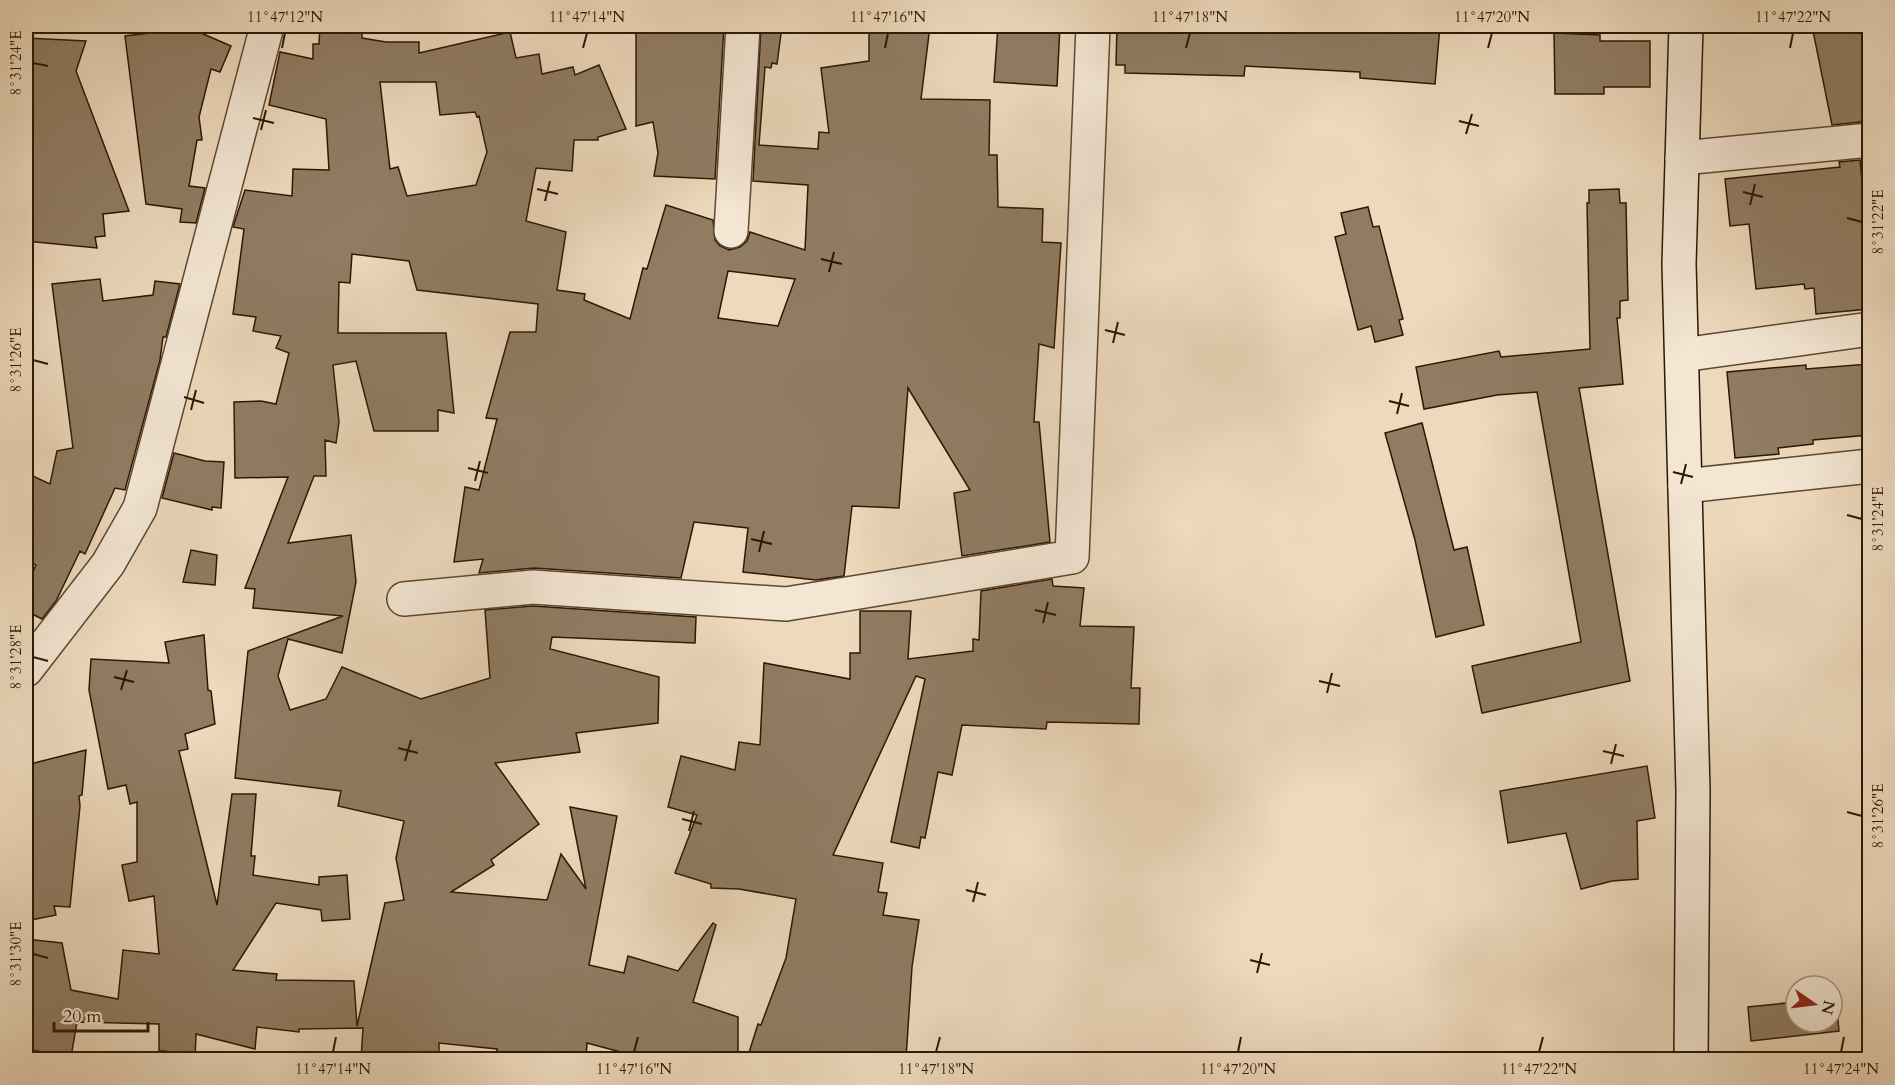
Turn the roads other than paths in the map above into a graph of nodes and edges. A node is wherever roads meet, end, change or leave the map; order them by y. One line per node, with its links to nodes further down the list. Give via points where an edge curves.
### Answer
1 (267, 26): 13 (street, via 140,508 108,564)
2 (743, 26): 7 (street)
3 (1093, 26): 12 (street, via 1072,557 786,604 533,587)
4 (1686, 26): 6 (street)
5 (1869, 140): 6 (street)
6 (1682, 158): 9 (street)
7 (731, 231)
8 (1869, 329): 9 (street)
9 (1682, 356): 11 (street)
10 (1869, 466): 11 (street)
11 (1685, 486): 14 (street, via 1693,791)
12 (404, 599)
13 (26, 670)
14 (1691, 1059)

